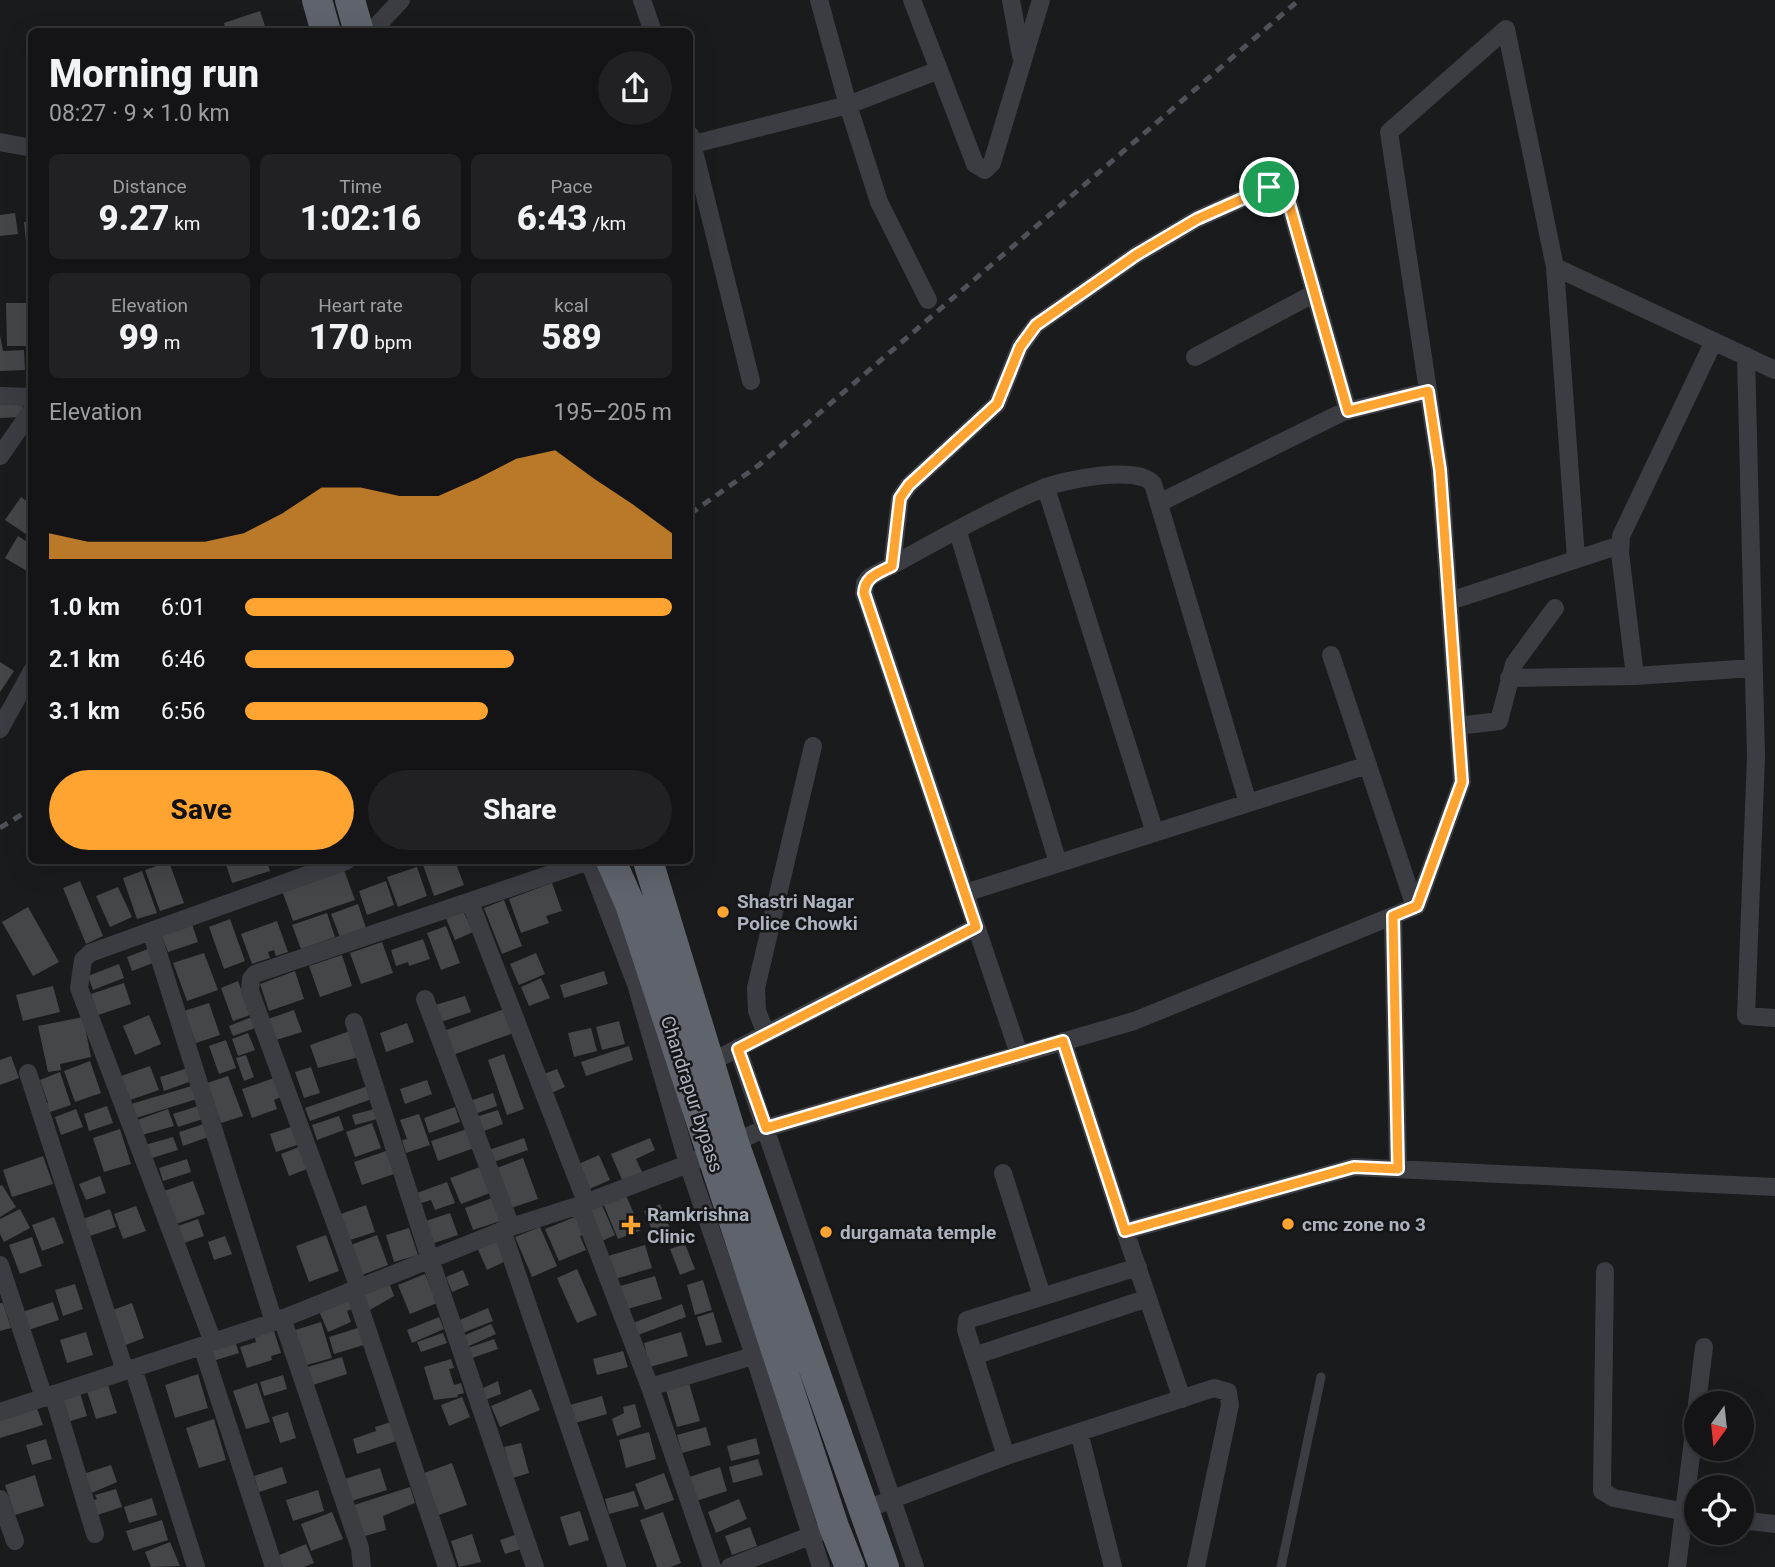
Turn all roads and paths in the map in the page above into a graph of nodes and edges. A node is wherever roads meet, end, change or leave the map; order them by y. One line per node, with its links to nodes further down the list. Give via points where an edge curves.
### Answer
1 (317, 0): 9 (highway)
2 (350, 0): 10 (highway)
3 (401, 0): 11 (street)
4 (642, 0): 12 (street)
5 (819, 0): 15 (street)
6 (912, 0): 14 (street)
7 (1011, 0): 13 (street)
8 (1041, 0): 13 (street)
9 (325, 28)
10 (358, 28)
11 (376, 28)
12 (652, 28)
13 (1022, 60): 14 (street, via 992,163 985,170 975,163)
14 (939, 70): 15 (street)
15 (848, 105): 16 (street); 22 (street, via 879,202)
16 (693, 141)
17 (0, 142): 18 (street)
18 (28, 147)
19 (693, 154): 27 (street)
20 (1555, 267): 23 (street); 28 (street, via 1506,29 1389,132); 38 (street)
21 (1315, 293): 25 (street); 31 (street); 39 (street, via 1287,196 1281,189 1269,187 1197,219 1136,255 1036,325 1020,347 997,404 909,485 900,498)
22 (928, 300)
23 (1714, 341): 24 (street); 37 (street)
24 (1746, 356): 26 (street); 43 (street)
25 (1195, 357)
26 (1775, 370)
27 (751, 381)
28 (1428, 391): 31 (street); 40 (street, via 1440,470)
29 (0, 396): 30 (street)
30 (28, 397)
31 (1348, 411): 35 (street)
32 (28, 416): 33 (street)
33 (0, 457)
34 (1046, 488): 35 (street, via 1099,476 1140,474 1153,484); 36 (street); 52 (street)
35 (1159, 503): 51 (street)
36 (958, 532): 39 (street); 53 (street)
37 (1619, 545): 38 (street); 44 (street)
38 (1576, 558): 40 (street)
39 (892, 566): 59 (street, via 870,577 864,593)
40 (1450, 601): 47 (street)
41 (1555, 608): 45 (street, via 1518,656)
42 (1331, 655): 50 (street)
43 (1754, 668): 44 (street); 66 (street, via 1756,756 1746,1016)
44 (1635, 676): 45 (street)
45 (1509, 678): 47 (street, via 1499,721)
46 (28, 681): 48 (street)
47 (1458, 726): 61 (street, via 1462,782)
48 (0, 729)
49 (813, 746): 68 (street, via 756,988 757,1011)
50 (1368, 765): 51 (street); 61 (street)
51 (1248, 803): 52 (street)
52 (1155, 833): 53 (street)
53 (1058, 863): 59 (street)
54 (338, 864): 64 (street)
55 (580, 864): 60 (street)
56 (590, 864): 75 (street, via 636,984)
57 (612, 864): 75 (highway, Chandrapur bypass, via 630,904)
58 (649, 864): 72 (highway, Chandrapur bypass)
59 (965, 893): 63 (street)
60 (470, 902): 79 (street); 86 (street, via 251,979 250,991)
61 (1415, 907): 62 (street)
62 (1393, 916): 69 (street, via 1134,1021); 76 (street)
63 (976, 927): 68 (street); 71 (street)
64 (151, 931): 89 (street); 90 (street, via 90,953 83,960 79,988)
65 (425, 999): 80 (street)
66 (1775, 1018)
67 (354, 1022): 82 (street)
68 (766, 1034): 70 (street)
69 (1063, 1041): 71 (street); 81 (street)
70 (738, 1049): 72 (street); 74 (street)
71 (1019, 1054): 74 (street)
72 (709, 1063): 75 (highway, Chandrapur bypass)
73 (28, 1073): 94 (street)
74 (766, 1128): 75 (street); 104 (street)
75 (711, 1153): 79 (street); 92 (highway, Chandrapur bypass); 105 (highway, Chandrapur bypass)
76 (1398, 1169): 78 (street); 81 (street, via 1354,1167)
77 (1003, 1173): 87 (street)
78 (1775, 1187)
79 (583, 1204): 80 (street); 96 (street)
80 (506, 1229): 82 (street); 118 (street)
81 (1125, 1231): 84 (street)
82 (430, 1259): 86 (street); 117 (street)
83 (0, 1265): 98 (street)
84 (1138, 1267): 87 (street); 88 (street)
85 (1605, 1272): 106 (street, via 1602,1491 1614,1498)
86 (357, 1289): 89 (street); 116 (street)
87 (1042, 1296): 93 (street, via 967,1320)
88 (1148, 1298): 93 (street); 99 (street)
89 (278, 1320): 90 (street); 115 (street, via 360,1548)
90 (207, 1344): 94 (street); 114 (street)
91 (1704, 1347): 97 (street)
92 (765, 1352): 96 (street); 109 (highway, Chandrapur bypass)
93 (974, 1356): 102 (street)
94 (129, 1369): 98 (street); 113 (street)
95 (1321, 1377): 127 (lane)
96 (650, 1387): 119 (street)
97 (1699, 1391)
98 (48, 1396): 100 (street); 110 (street)
99 (1182, 1399): 101 (street); 126 (street, via 1214,1388 1228,1392 1231,1398)
100 (0, 1412)
101 (1079, 1432): 102 (street); 125 (street)
102 (1006, 1456): 104 (street)
103 (0, 1499): 112 (street)
104 (893, 1499): 105 (street); 124 (street)
105 (864, 1510): 123 (highway, Chandrapur bypass)
106 (1684, 1512)
107 (1754, 1522): 108 (street)
108 (1775, 1524)
109 (821, 1532): 120 (street); 121 (street); 122 (highway, Chandrapur bypass)
110 (95, 1534)
111 (1684, 1538): 128 (street)
112 (15, 1541)
113 (196, 1567)
114 (274, 1567)
115 (362, 1567)
116 (447, 1567)
117 (535, 1567)
118 (617, 1567)
119 (712, 1567)
120 (730, 1567)
121 (821, 1567)
122 (850, 1567)
123 (884, 1567)
124 (915, 1567)
125 (1113, 1567)
126 (1196, 1567)
127 (1281, 1567)
128 (1677, 1567)

